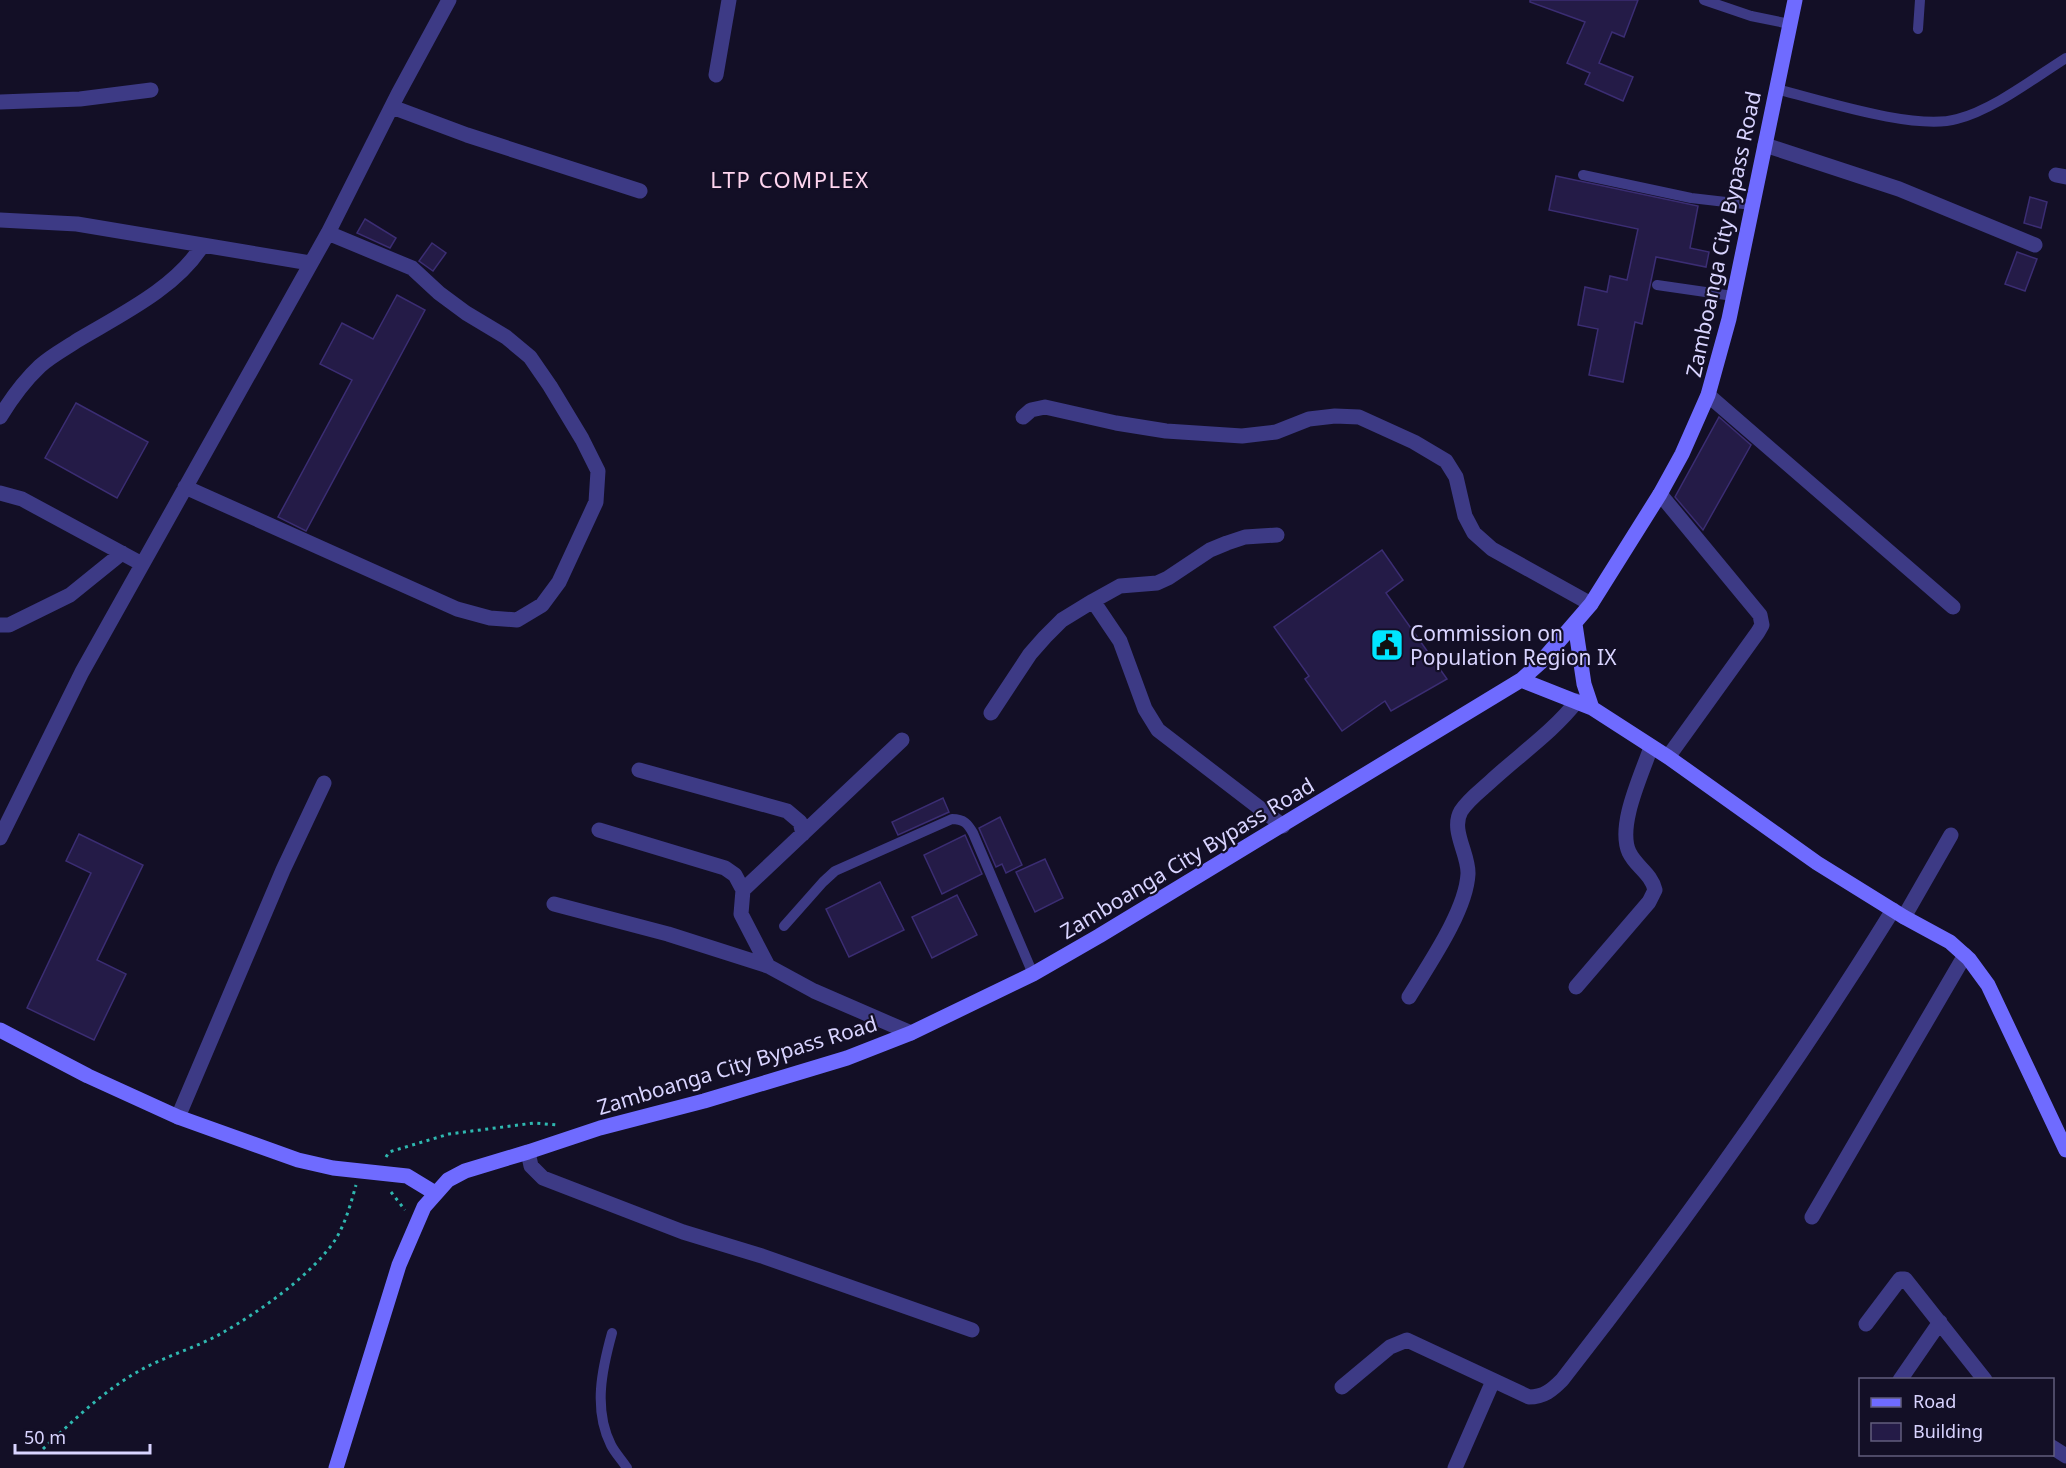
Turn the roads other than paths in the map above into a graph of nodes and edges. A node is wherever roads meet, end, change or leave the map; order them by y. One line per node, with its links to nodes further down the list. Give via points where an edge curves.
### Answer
1 (449, 0): 13 (street)
2 (729, 0): 9 (street)
3 (1704, 0): 6 (lane)
4 (1795, 0): 6 (main road, Zamboanga City Bypass Road)
5 (1920, 0): 7 (lane)
6 (1790, 24): 10 (main road, Zamboanga City Bypass Road)
7 (1918, 29)
8 (2066, 58): 10 (lane, via 1984,108 1957,120 1932,123)
9 (716, 75)
10 (1776, 89): 14 (main road, Zamboanga City Bypass Road)
11 (151, 90): 12 (street, via 80,99)
12 (0, 102)
13 (392, 107): 16 (street); 19 (street)
14 (1765, 145): 17 (main road, Zamboanga City Bypass Road); 20 (street, via 1899,189)
15 (1583, 175): 17 (lane, via 1668,194)
16 (640, 190)
17 (1752, 205): 24 (main road, Zamboanga City Bypass Road)
18 (0, 220): 21 (street, via 76,224)
19 (328, 233): 22 (street); 28 (street, via 412,268 439,293 530,357 550,387 598,471 596,502 559,582 542,605 517,620 490,618 457,609)
20 (2035, 245)
21 (202, 246): 22 (street); 26 (street, via 176,277 40,366)
22 (310, 263): 28 (street)
23 (1657, 285): 24 (lane)
24 (1733, 296): 25 (main road, Zamboanga City Bypass Road)
25 (1708, 394): 30 (main road, Zamboanga City Bypass Road); 36 (street)
26 (0, 417)
27 (1023, 417): 35 (street, via 1031,410 1045,408 1166,431 1242,436 1276,432 1309,419 1359,417 1446,461 1456,477 1465,516 1474,533 1492,549)
28 (185, 487): 33 (street)
29 (0, 493): 32 (street, via 22,499)
30 (1660, 494): 35 (main road, Zamboanga City Bypass Road); 45 (street, via 1760,615 1762,625)
31 (1277, 535): 34 (street, via 1245,537 1227,543 1157,583 1120,586)
32 (122, 553): 33 (street); 38 (street, via 70,595 9,625)
33 (142, 564): 52 (street, via 82,672)
34 (1093, 601): 42 (street, via 1062,620 1037,646); 48 (street, via 1120,641 1145,709 1158,730)
35 (1591, 604): 37 (main road, Zamboanga City Bypass Road)
36 (1953, 607)
37 (1575, 624): 39 (main road, Zamboanga City Bypass Road); 41 (main road, via 1584,684)
38 (0, 625)
39 (1521, 680): 40 (main road); 48 (main road, Zamboanga City Bypass Road)
40 (1577, 701): 41 (main road); 61 (street, via 1564,718 1460,813 1458,828 1468,872 1463,898)
41 (1592, 708): 44 (main road)
42 (991, 713)
43 (902, 740): 50 (street)
44 (1651, 747): 45 (main road); 60 (street, via 1629,814 1625,840 1635,862 1653,880 1655,890)
45 (1668, 757): 55 (main road, via 1817,863)
46 (639, 770): 50 (street, via 787,811 800,822)
47 (324, 783): 64 (street)
48 (1283, 826): 59 (main road, Zamboanga City Bypass Road)
49 (600, 830): 53 (street, via 725,868)
50 (803, 834): 53 (street)
51 (1951, 835): 55 (street)
52 (0, 838)
53 (744, 890): 58 (street, via 741,914)
54 (554, 904): 58 (street)
55 (1898, 913): 57 (main road, via 1950,942); 75 (street, via 1655,1261 1562,1380 1540,1397 1529,1397)
56 (784, 926): 59 (lane, via 835,871 959,819 973,833)
57 (1965, 955): 65 (main road, via 1988,985); 68 (street)
58 (768, 966): 63 (street, via 814,991)
59 (1033, 974): 63 (main road, Zamboanga City Bypass Road)
60 (1576, 987)
61 (1409, 997)
62 (0, 1030): 64 (main road)
63 (911, 1033): 66 (main road, Zamboanga City Bypass Road, via 847,1058)
64 (178, 1117): 67 (main road, via 298,1160 407,1176)
65 (2066, 1150)
66 (528, 1152): 67 (main road, Zamboanga City Bypass Road, via 465,1171 448,1179); 71 (street, via 538,1175 564,1187 683,1232)
67 (435, 1193): 77 (main road, Zamboanga City Bypass Road, via 417,1221 384,1309)
68 (1812, 1217)
69 (1940, 1322): 70 (street, via 1903,1278); 73 (street); 74 (street)
70 (1866, 1324)
71 (972, 1330)
72 (612, 1333): 78 (lane, via 600,1389 602,1411 611,1446)
73 (1901, 1378)
74 (1983, 1378)
75 (1493, 1381): 76 (street, via 1407,1340 1390,1347); 79 (street)
76 (1342, 1387)
77 (336, 1468)
78 (627, 1468)
79 (1455, 1468)

